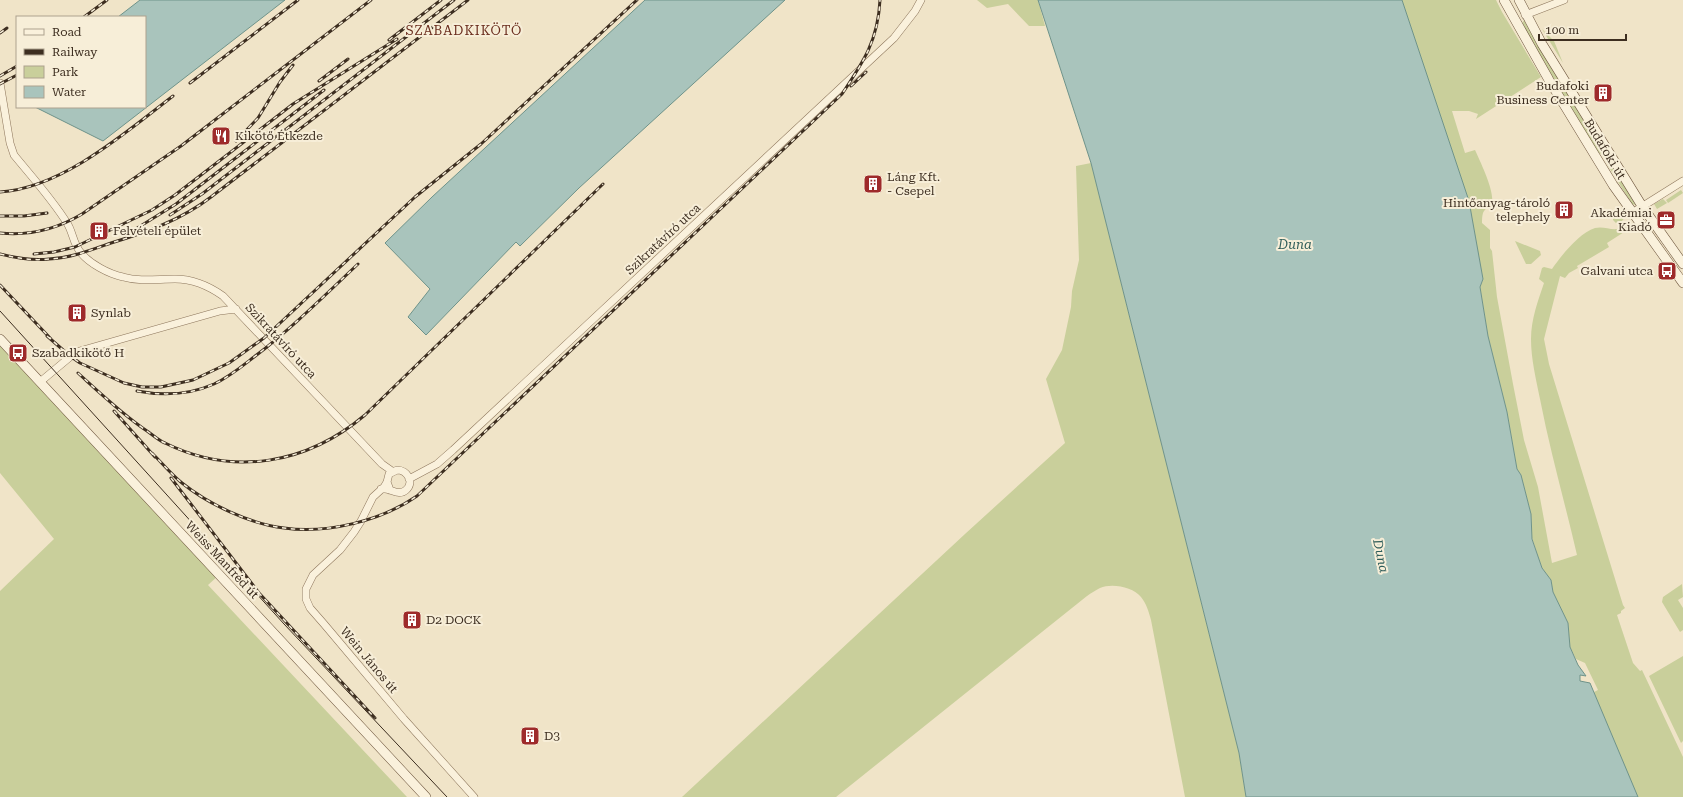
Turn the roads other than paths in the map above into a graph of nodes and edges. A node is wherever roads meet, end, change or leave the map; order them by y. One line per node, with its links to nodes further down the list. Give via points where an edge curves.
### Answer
1 (921, 0): 21 (street, Szikratávíró utca, via 894,38 453,450 437,464)
2 (1504, 0): 6 (main road, Budafoki út)
3 (1519, 0): 5 (main road, Budafoki út)
4 (1564, 0): 5 (street)
5 (1525, 15): 6 (main road); 8 (main road, Budafoki út)
6 (1514, 19): 9 (main road, Budafoki út)
7 (0, 83): 17 (street, via 14,155 66,220 82,255 105,270 123,277 142,280 180,279 197,283 223,296)
8 (1612, 156): 9 (main road); 11 (main road, Budafoki út)
9 (1600, 163): 12 (main road, Budafoki út)
10 (1683, 180): 11 (street)
11 (1642, 206): 12 (street); 13 (main road, Budafoki út)
12 (1632, 213): 14 (main road, Budafoki út)
13 (1668, 244): 14 (main road); 15 (main road, Budafoki út)
14 (1659, 251): 16 (main road, Budafoki út)
15 (1683, 264)
16 (1683, 283)
17 (236, 309): 19 (street, Szikratávíró utca, via 220,311 76,352); 20 (street, Szikratávíró utca, via 382,464)
18 (0, 339): 19 (main road, Weiss Manfréd út)
19 (40, 382): 24 (main road, Weiss Manfréd út)
20 (389, 476): 21 (street, via 401,470); 22 (street, Wein János út); 23 (street)
21 (408, 476): 23 (street, via 409,486 404,491 398,493)
22 (381, 489): 23 (street); 25 (street, Wein János út, via 373,497 361,522 340,550 313,575 306,589 306,599 310,608 404,720)
23 (390, 490)
24 (426, 797)
25 (474, 797)

